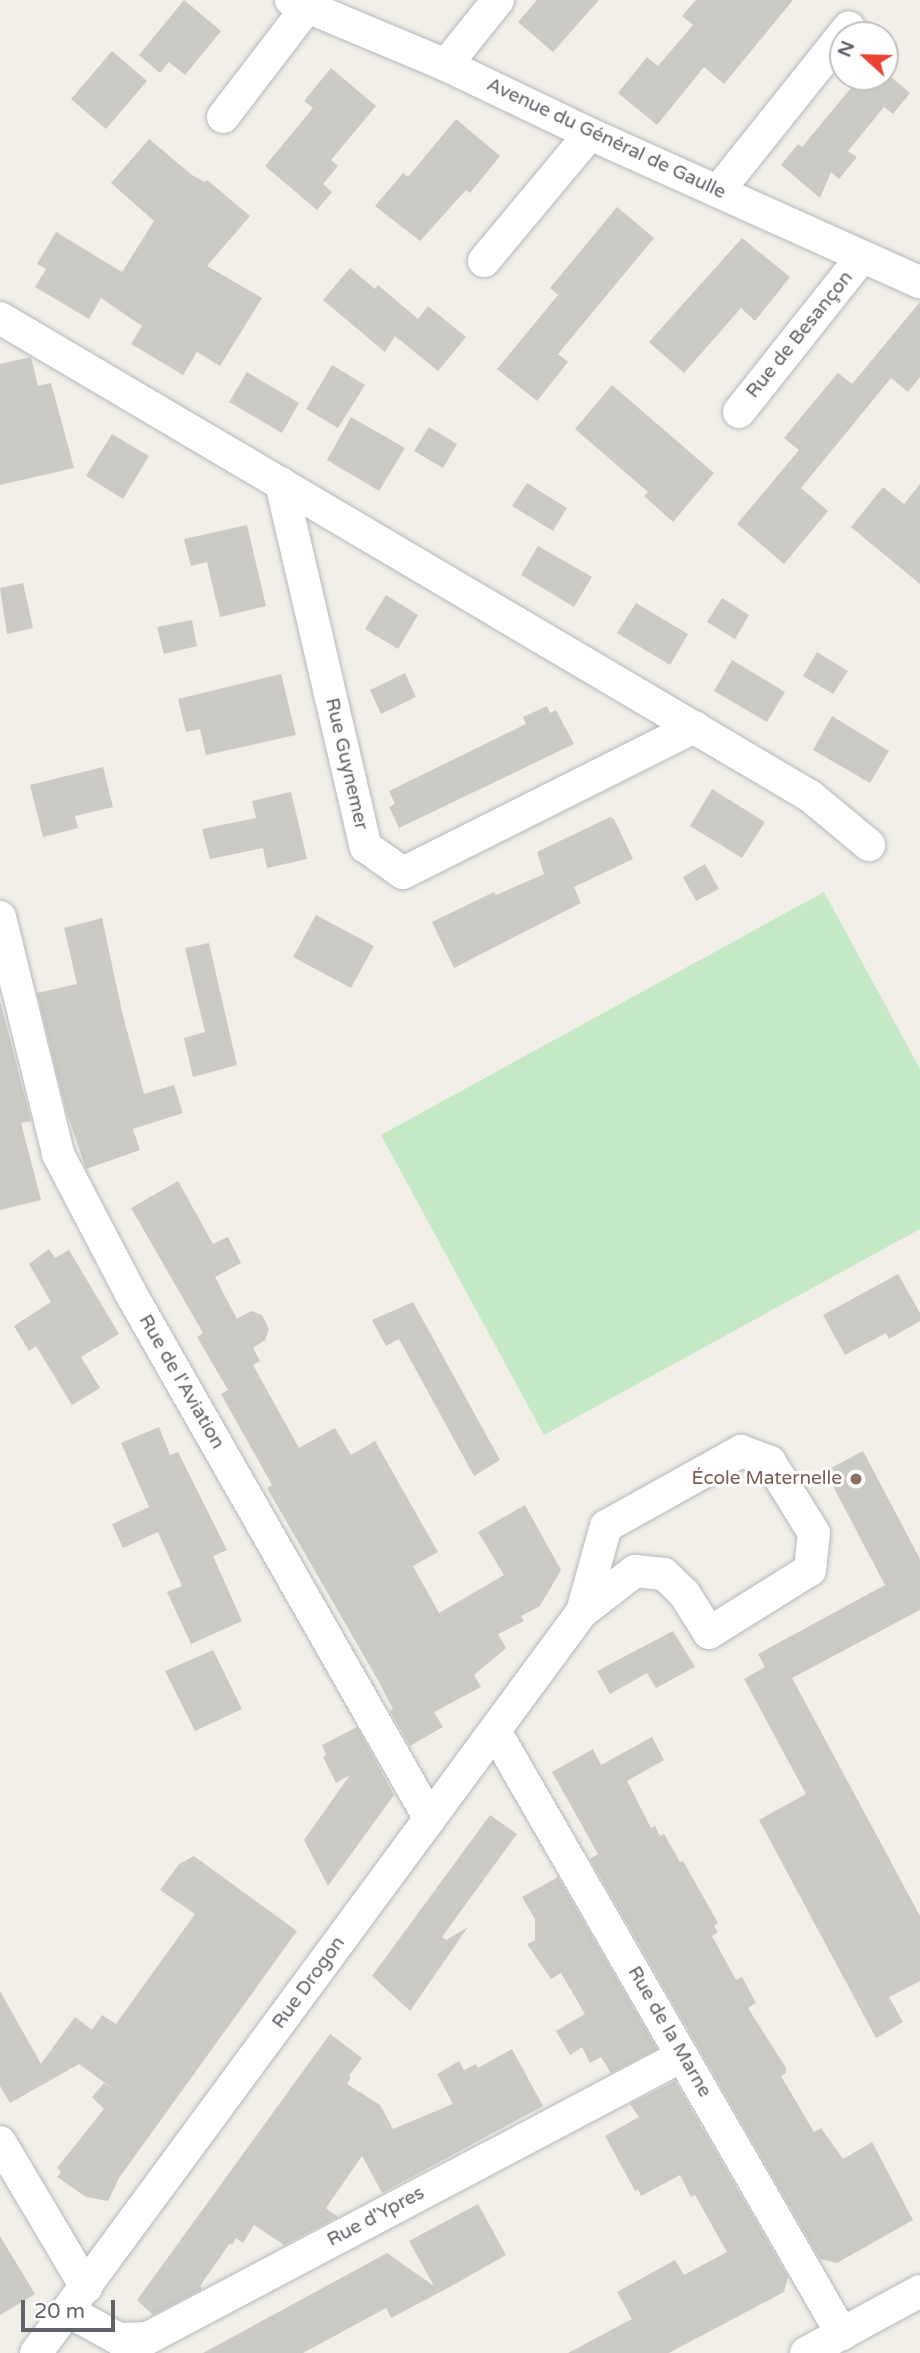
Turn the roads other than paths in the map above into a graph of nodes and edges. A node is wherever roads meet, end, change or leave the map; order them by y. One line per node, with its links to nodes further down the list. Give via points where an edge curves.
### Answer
1 (498, 0): 4 (street)
2 (299, 3): 4 (street, Avenue du Général de Gaulle); 5 (street)
3 (829, 52): 7 (street)
4 (446, 65): 6 (street, Avenue du Général de Gaulle)
5 (223, 117)
6 (590, 134): 7 (street, Avenue du Général de Gaulle); 9 (street)
7 (719, 190): 8 (street, Avenue du Général de Gaulle)
8 (862, 257): 10 (street, Avenue du Général de Gaulle); 12 (street, Rue de Besançon)
9 (484, 261)
10 (920, 282)
11 (0, 318): 13 (street)
12 (738, 412)
13 (281, 483): 14 (street); 14 (street, Rue Guynemer, via 366,847 403,873)
14 (694, 727): 15 (street, via 810,796)
15 (869, 845)
16 (0, 917): 17 (street, Rue de l'Aviation)
17 (5, 958): 20 (street, Rue de l'Aviation, via 58,1154 130,1292)
18 (582, 1612): 18 (street, Rue Drogon, via 635,1571 663,1574 684,1592 709,1633 810,1570 814,1533 770,1462 741,1451 606,1526); 19 (street, Rue Drogon)
19 (495, 1731): 20 (street, Rue Drogon); 21 (street, Rue de la Marne)
20 (430, 1819): 24 (street, Rue Drogon)
21 (682, 2056): 24 (street, Rue d'Ypres, via 148,2338 120,2339); 25 (street, Rue de la Marne)
22 (0, 2142): 24 (street)
23 (920, 2291): 25 (street)
24 (77, 2299): 26 (street, Rue Drogon)
25 (842, 2334): 27 (street)
26 (37, 2353)
27 (806, 2353)

